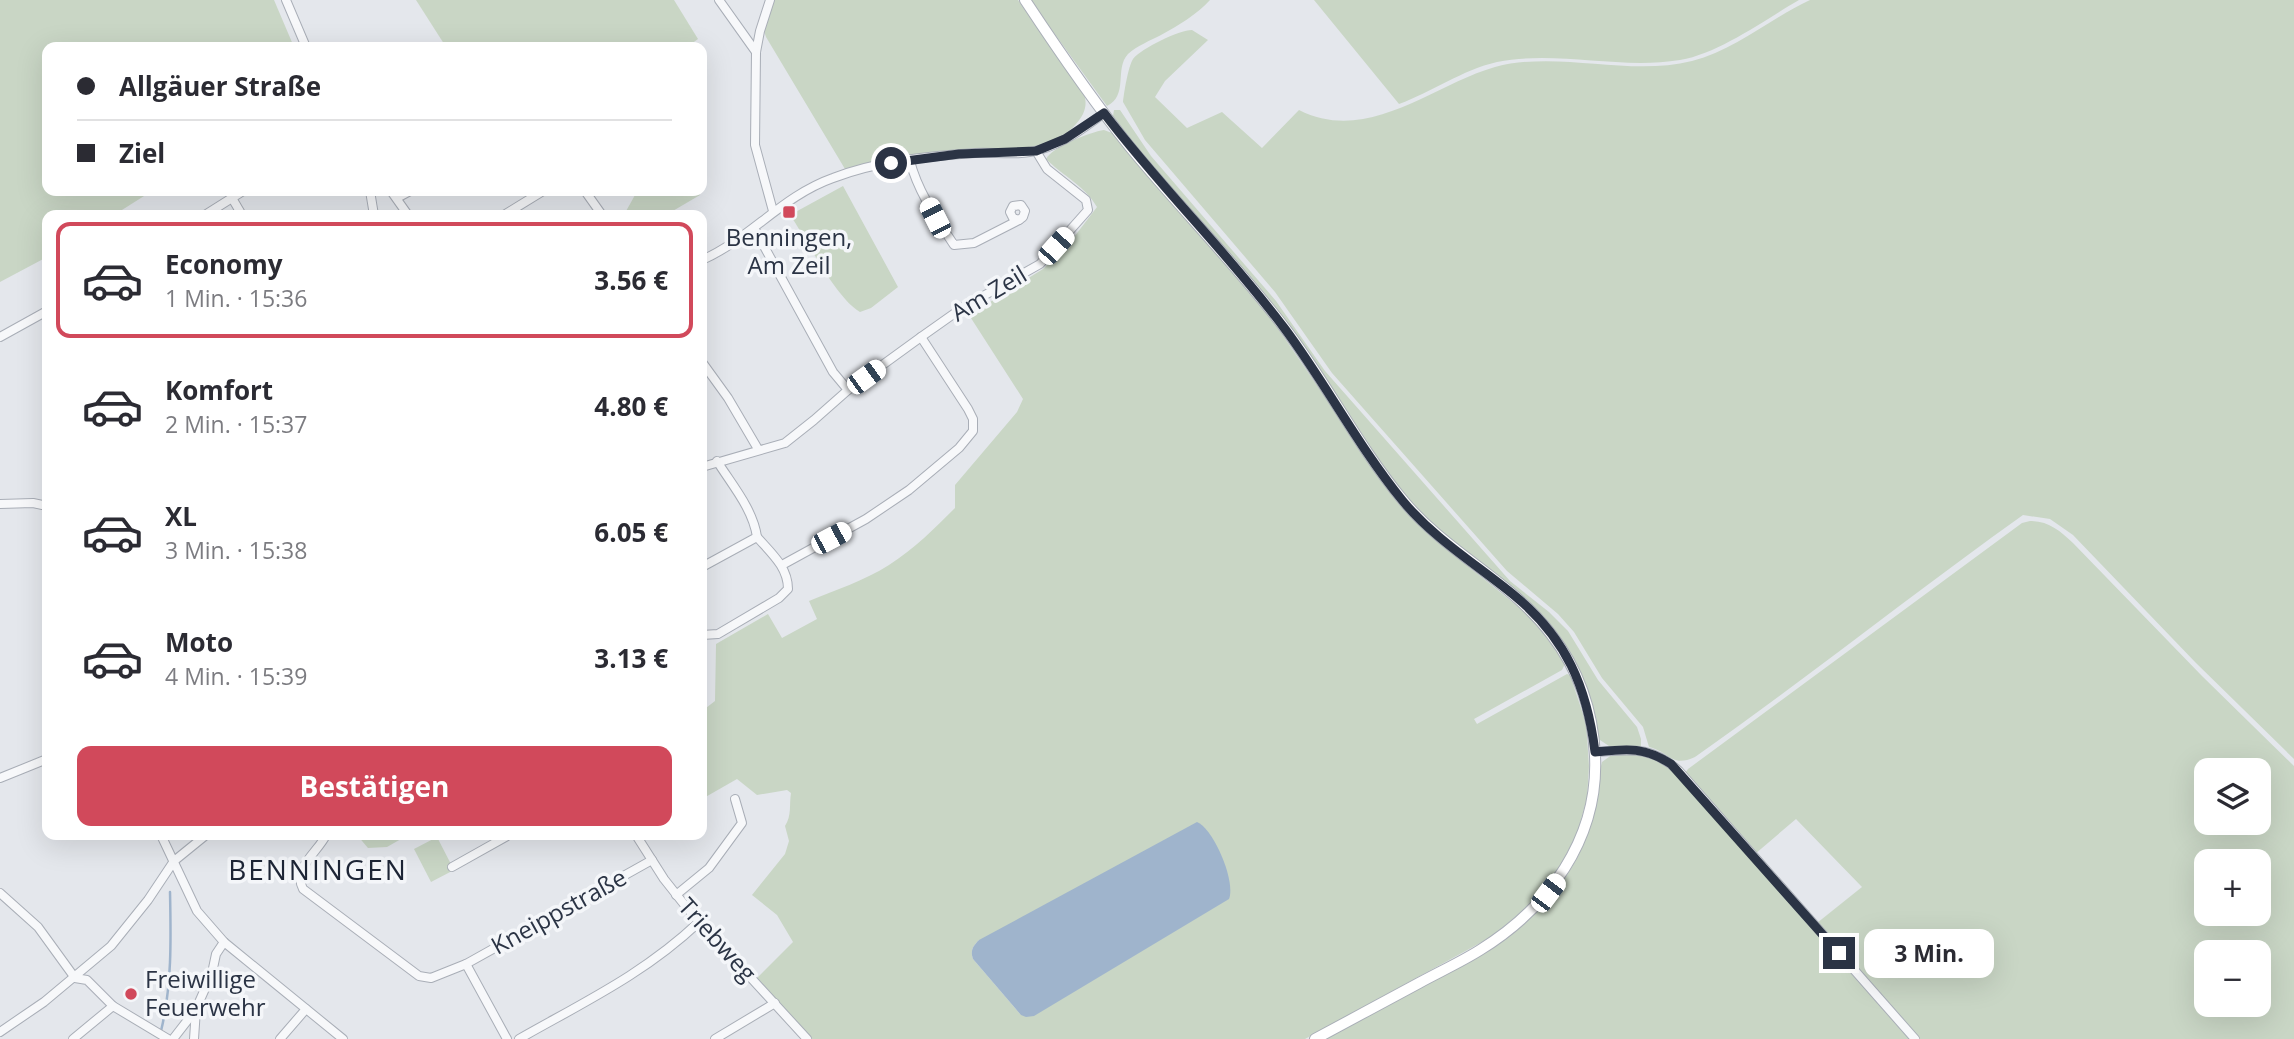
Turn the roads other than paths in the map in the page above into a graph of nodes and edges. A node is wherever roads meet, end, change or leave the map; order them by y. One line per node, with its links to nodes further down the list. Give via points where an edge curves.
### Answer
1 (286, 0): 5 (street)
2 (719, 0): 6 (street)
3 (770, 0): 6 (street)
4 (1025, 0): 7 (street)
5 (304, 42)
6 (756, 52): 16 (street, via 755,145)
7 (1104, 113): 8 (street, via 1065,139); 34 (street, via 1285,329 1403,501 1434,534 1516,597 1549,631 1580,682)
8 (1036, 151): 9 (street); 22 (street, Am Zeil, via 1047,169 1086,200 1088,210 1040,264)
9 (910, 161): 16 (street, via 833,177); 17 (street, via 935,218 954,245 974,243)
10 (235, 196): 12 (street)
11 (535, 196): 15 (street)
12 (232, 198): 13 (street); 14 (street)
13 (213, 210)
14 (239, 210)
15 (512, 210)
16 (773, 211): 18 (street)
17 (1019, 220)
18 (754, 228): 19 (street); 24 (street, via 779,279)
19 (707, 258)
20 (42, 314): 21 (street)
21 (0, 337)
22 (921, 337): 24 (street, Am Zeil); 32 (street, via 968,409 973,431 909,490 866,520)
23 (707, 369): 25 (street)
24 (848, 390): 25 (street, Am Zeil, via 785,443)
25 (758, 449): 26 (street, Am Zeil)
26 (717, 461): 27 (street, Am Zeil); 30 (street, via 755,523)
27 (707, 465)
28 (0, 504): 29 (street)
29 (42, 505)
30 (757, 537): 31 (street); 32 (street)
31 (707, 564)
32 (782, 565): 33 (street, via 788,589 779,598 718,635)
33 (707, 635)
34 (1595, 752): 66 (street, via 1586,825 1561,875 1532,911 1480,950); 67 (street, via 1643,750 1679,771)
35 (42, 761): 36 (street)
36 (0, 778)
37 (735, 799): 47 (street, via 742,823 709,868)
38 (164, 840): 44 (street)
39 (200, 840): 44 (street)
40 (323, 840): 50 (street, Kneippstraße, via 302,870 300,883 308,894 419,976 432,978)
41 (500, 840): 45 (street)
42 (639, 840): 43 (street, Triebweg)
43 (652, 860): 47 (street, Triebweg); 50 (street, Kneippstraße)
44 (174, 861): 49 (street, via 197,911); 51 (street, via 111,946)
45 (452, 867)
46 (0, 893): 51 (street, via 38,927)
47 (676, 895): 48 (street, Triebweg)
48 (699, 922): 52 (street, Triebweg); 63 (street, via 633,976)
49 (223, 942): 54 (street); 55 (street)
50 (466, 964): 62 (street)
51 (75, 978): 53 (street, via 87,979); 56 (street)
52 (775, 1003): 64 (street); 65 (street, Triebweg)
53 (113, 1006): 57 (street); 58 (street)
54 (196, 1009): 57 (street, via 185,1026); 59 (street)
55 (306, 1009): 60 (street); 61 (street)
56 (0, 1032)
57 (165, 1037)
58 (73, 1039)
59 (194, 1039)
60 (281, 1039)
61 (343, 1039)
62 (507, 1039)
63 (519, 1039)
64 (715, 1039)
65 (807, 1039)
66 (1315, 1039)
67 (1915, 1039)

